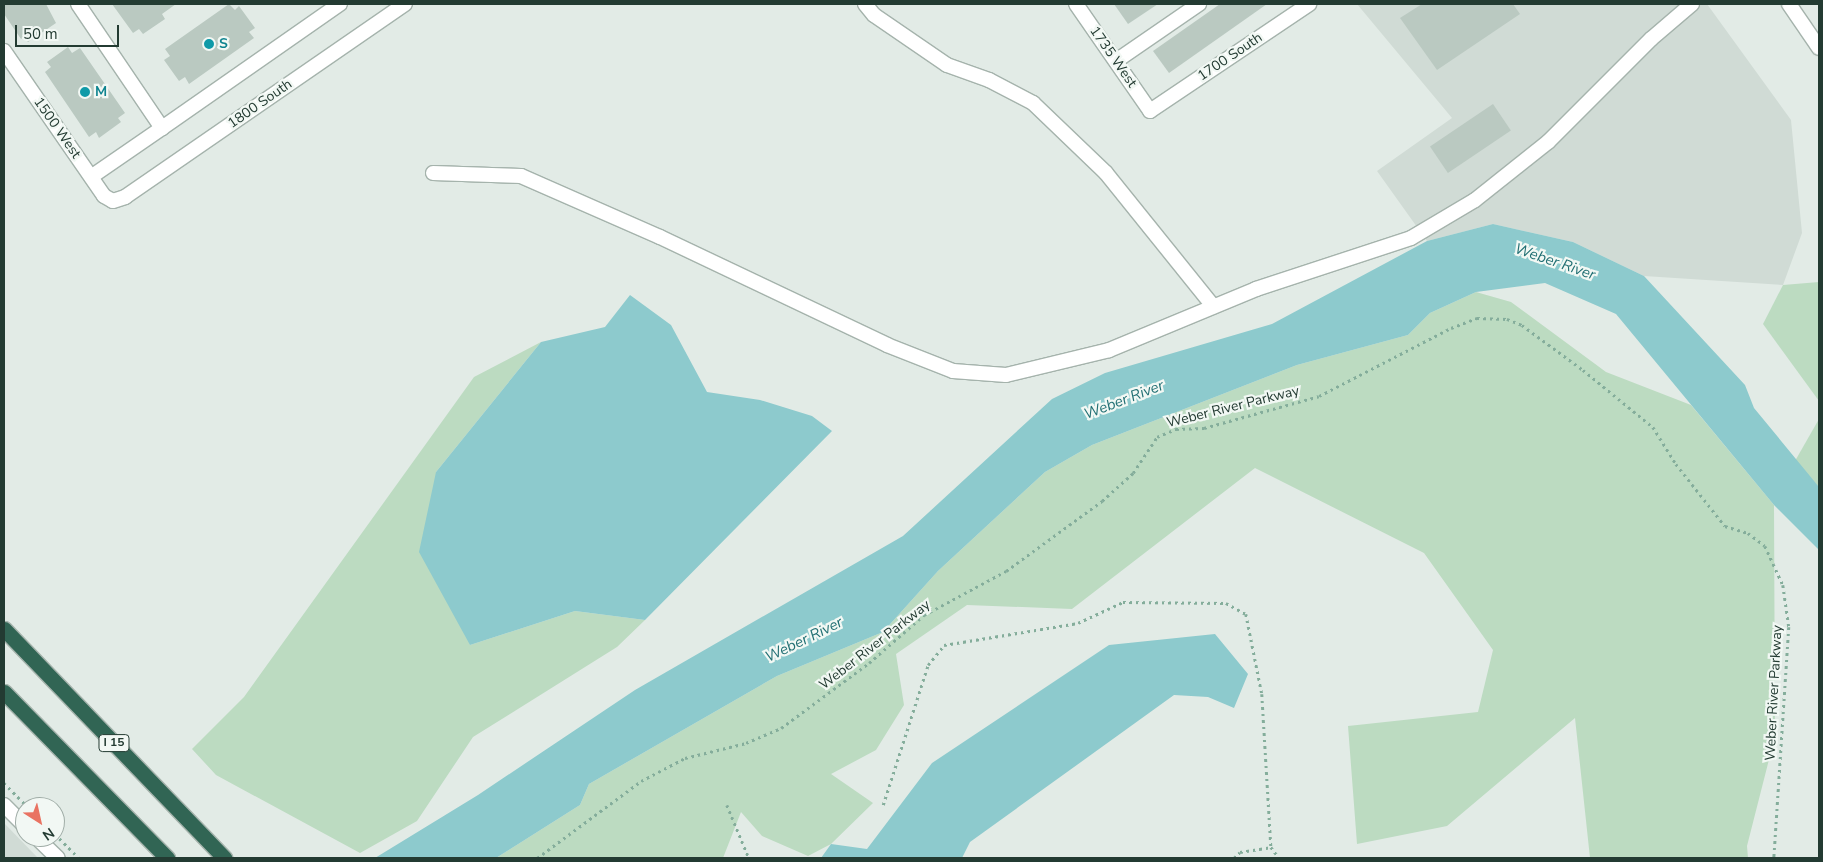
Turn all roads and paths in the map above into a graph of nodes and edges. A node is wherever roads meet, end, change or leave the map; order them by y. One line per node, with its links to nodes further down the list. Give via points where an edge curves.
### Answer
1 (78, 4): 14 (street)
2 (340, 4): 14 (street)
3 (405, 4): 17 (street, 1800 South, via 125,197)
4 (865, 4): 18 (street, via 874,15 947,65 989,80 1033,102 1106,174)
5 (1076, 4): 12 (street, 1735 West)
6 (1199, 4): 12 (street)
7 (1309, 4): 13 (street, 1700 South)
8 (1692, 4): 18 (street, via 1548,142 1475,200 1411,238 1330,263)
9 (1789, 4): 10 (street)
10 (1819, 48)
11 (4, 51): 16 (street, 1500 West)
12 (1116, 62): 13 (street, 1735 West)
13 (1150, 111)
14 (162, 128): 16 (street)
15 (432, 173): 18 (street, via 521,176 660,236 887,345 953,371 1006,375 1109,350)
16 (91, 177): 17 (street, 1500 West, via 104,196)
17 (113, 201)
18 (1213, 306)
19 (4, 629): 31 (highway, I 15)
20 (4, 692): 30 (highway)
21 (4, 783): 22 (path)
22 (18, 797)
23 (4, 805): 26 (street)
24 (727, 805): 33 (path)
25 (883, 805): 28 (path, via 928,665 944,644 1078,623 1124,602 1226,603 1246,614 1262,694)
26 (15, 816)
27 (46, 847): 29 (street)
28 (1271, 847): 34 (path, via 1240,852); 35 (path)
29 (58, 858)
30 (167, 858)
31 (224, 858)
32 (537, 858): 36 (path, Weber River Parkway, via 641,781 685,758 746,743 781,728 869,663 924,615 1006,570 1102,501 1133,474 1157,437 1176,429 1204,428 1319,396 1451,328 1477,318 1507,319 1522,326 1584,370 1653,427 1676,464 1725,526 1748,533 1765,546 1783,585 1789,627)
33 (749, 858)
34 (1234, 858)
35 (1279, 858)
36 (1774, 858)

